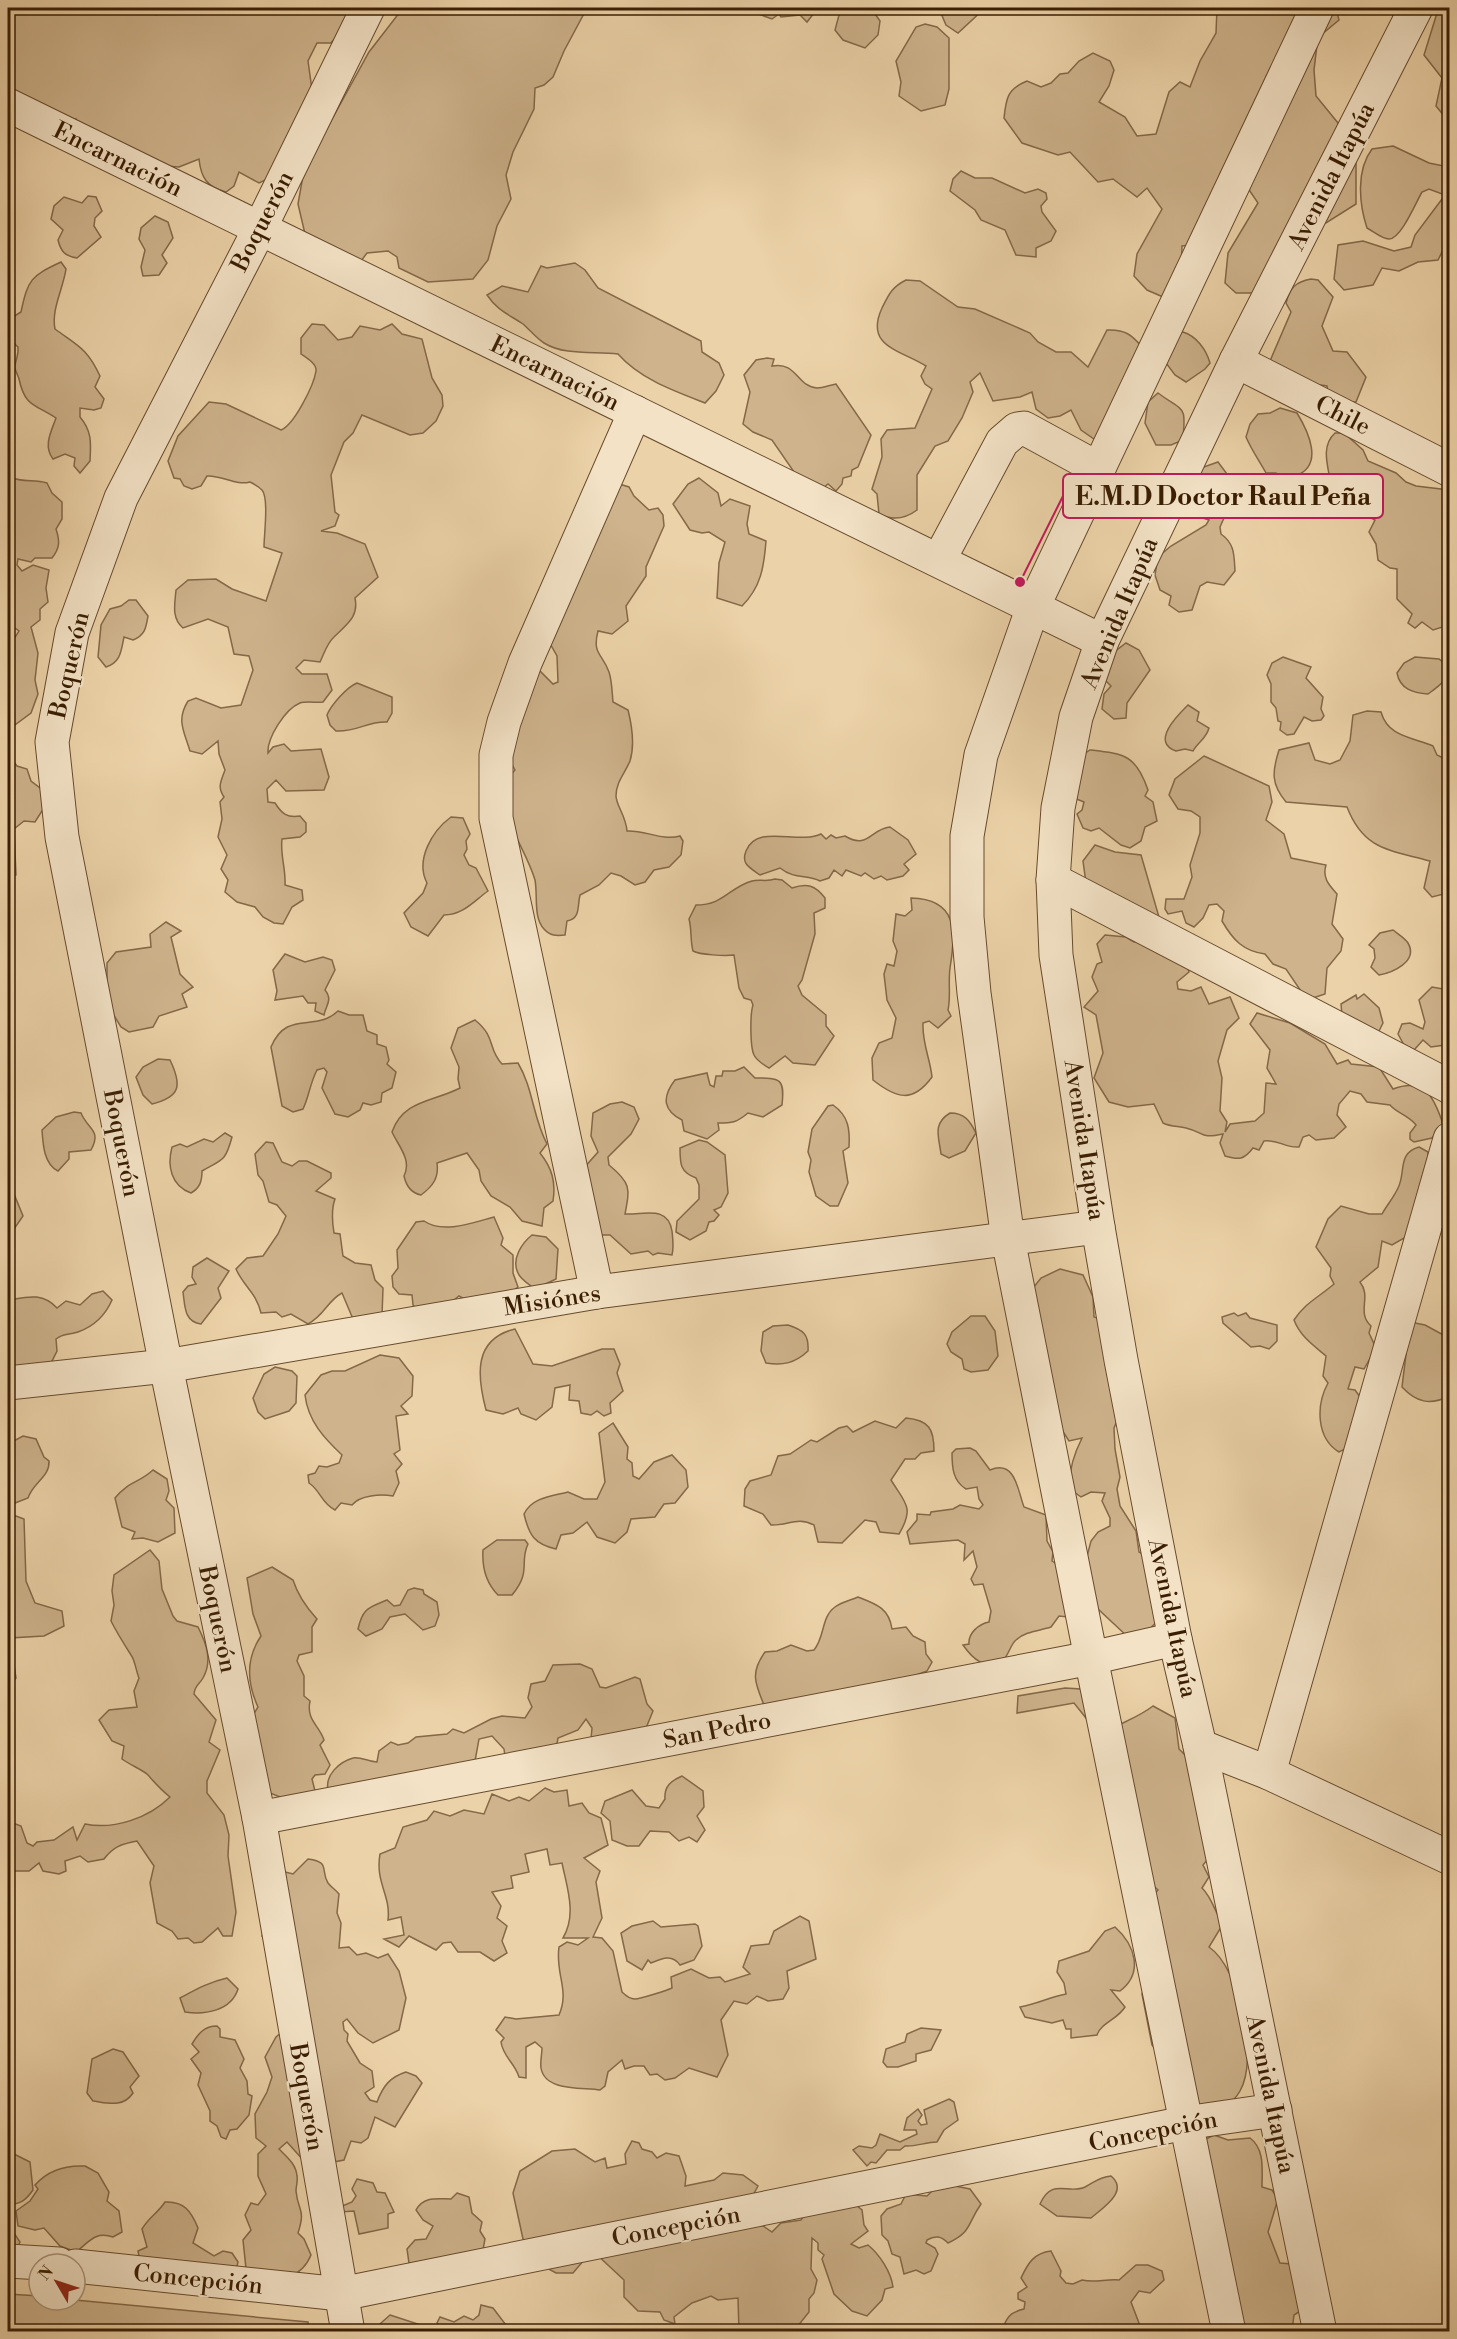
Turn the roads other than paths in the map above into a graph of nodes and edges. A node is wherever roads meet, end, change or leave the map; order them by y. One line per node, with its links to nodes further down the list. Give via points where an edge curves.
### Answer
1 (368, 8): 5 (street, Boquerón)
2 (1317, 8): 8 (street)
3 (1416, 8): 6 (street, Avenida Itapúa)
4 (8, 105): 5 (street, Encarnación)
5 (260, 228): 7 (street, Encarnación); 19 (street, Boquerón, via 121,498 72,633 52,741 62,837)
6 (1236, 361): 9 (street, Chile); 12 (street, Avenida Itapúa)
7 (635, 412): 10 (street, Encarnación); 18 (street, via 525,663 496,755 496,818)
8 (1099, 469): 10 (street, via 1024,428 1017,429 1002,442); 11 (street)
9 (1449, 470)
10 (939, 560): 11 (street, Encarnación)
11 (1033, 607): 12 (street, Encarnación); 17 (street, via 981,755 967,836 966,917)
12 (1102, 640): 13 (street, Avenida Itapúa, via 1076,717 1064,774)
13 (1053, 880): 14 (street); 16 (street, Avenida Itapúa, via 1056,955)
14 (1449, 1087)
15 (1449, 1139): 24 (street)
16 (1098, 1227): 17 (street, Misiónes); 21 (street, Avenida Itapúa)
17 (1008, 1239): 18 (street, Misiónes); 22 (street)
18 (597, 1292): 19 (street, Misiónes)
19 (166, 1366): 20 (street, Misiónes); 25 (street, Boquerón)
20 (8, 1383)
21 (1175, 1639): 22 (street, San Pedro); 23 (street, Avenida Itapúa)
22 (1090, 1658): 25 (street, San Pedro); 28 (street)
23 (1200, 1746): 24 (street); 27 (street, Avenida Itapúa)
24 (1269, 1773): 26 (street)
25 (259, 1818): 32 (street, Boquerón)
26 (1449, 1858)
27 (1275, 2109): 28 (street, Concepción); 35 (street, Avenida Itapúa)
28 (1185, 2123): 32 (street, Concepción); 34 (street)
29 (8, 2261): 30 (street)
30 (27, 2262)
31 (87, 2267): 32 (street, Concepción)
32 (341, 2295): 33 (street, Boquerón)
33 (348, 2331)
34 (1229, 2331)
35 (1320, 2331)

